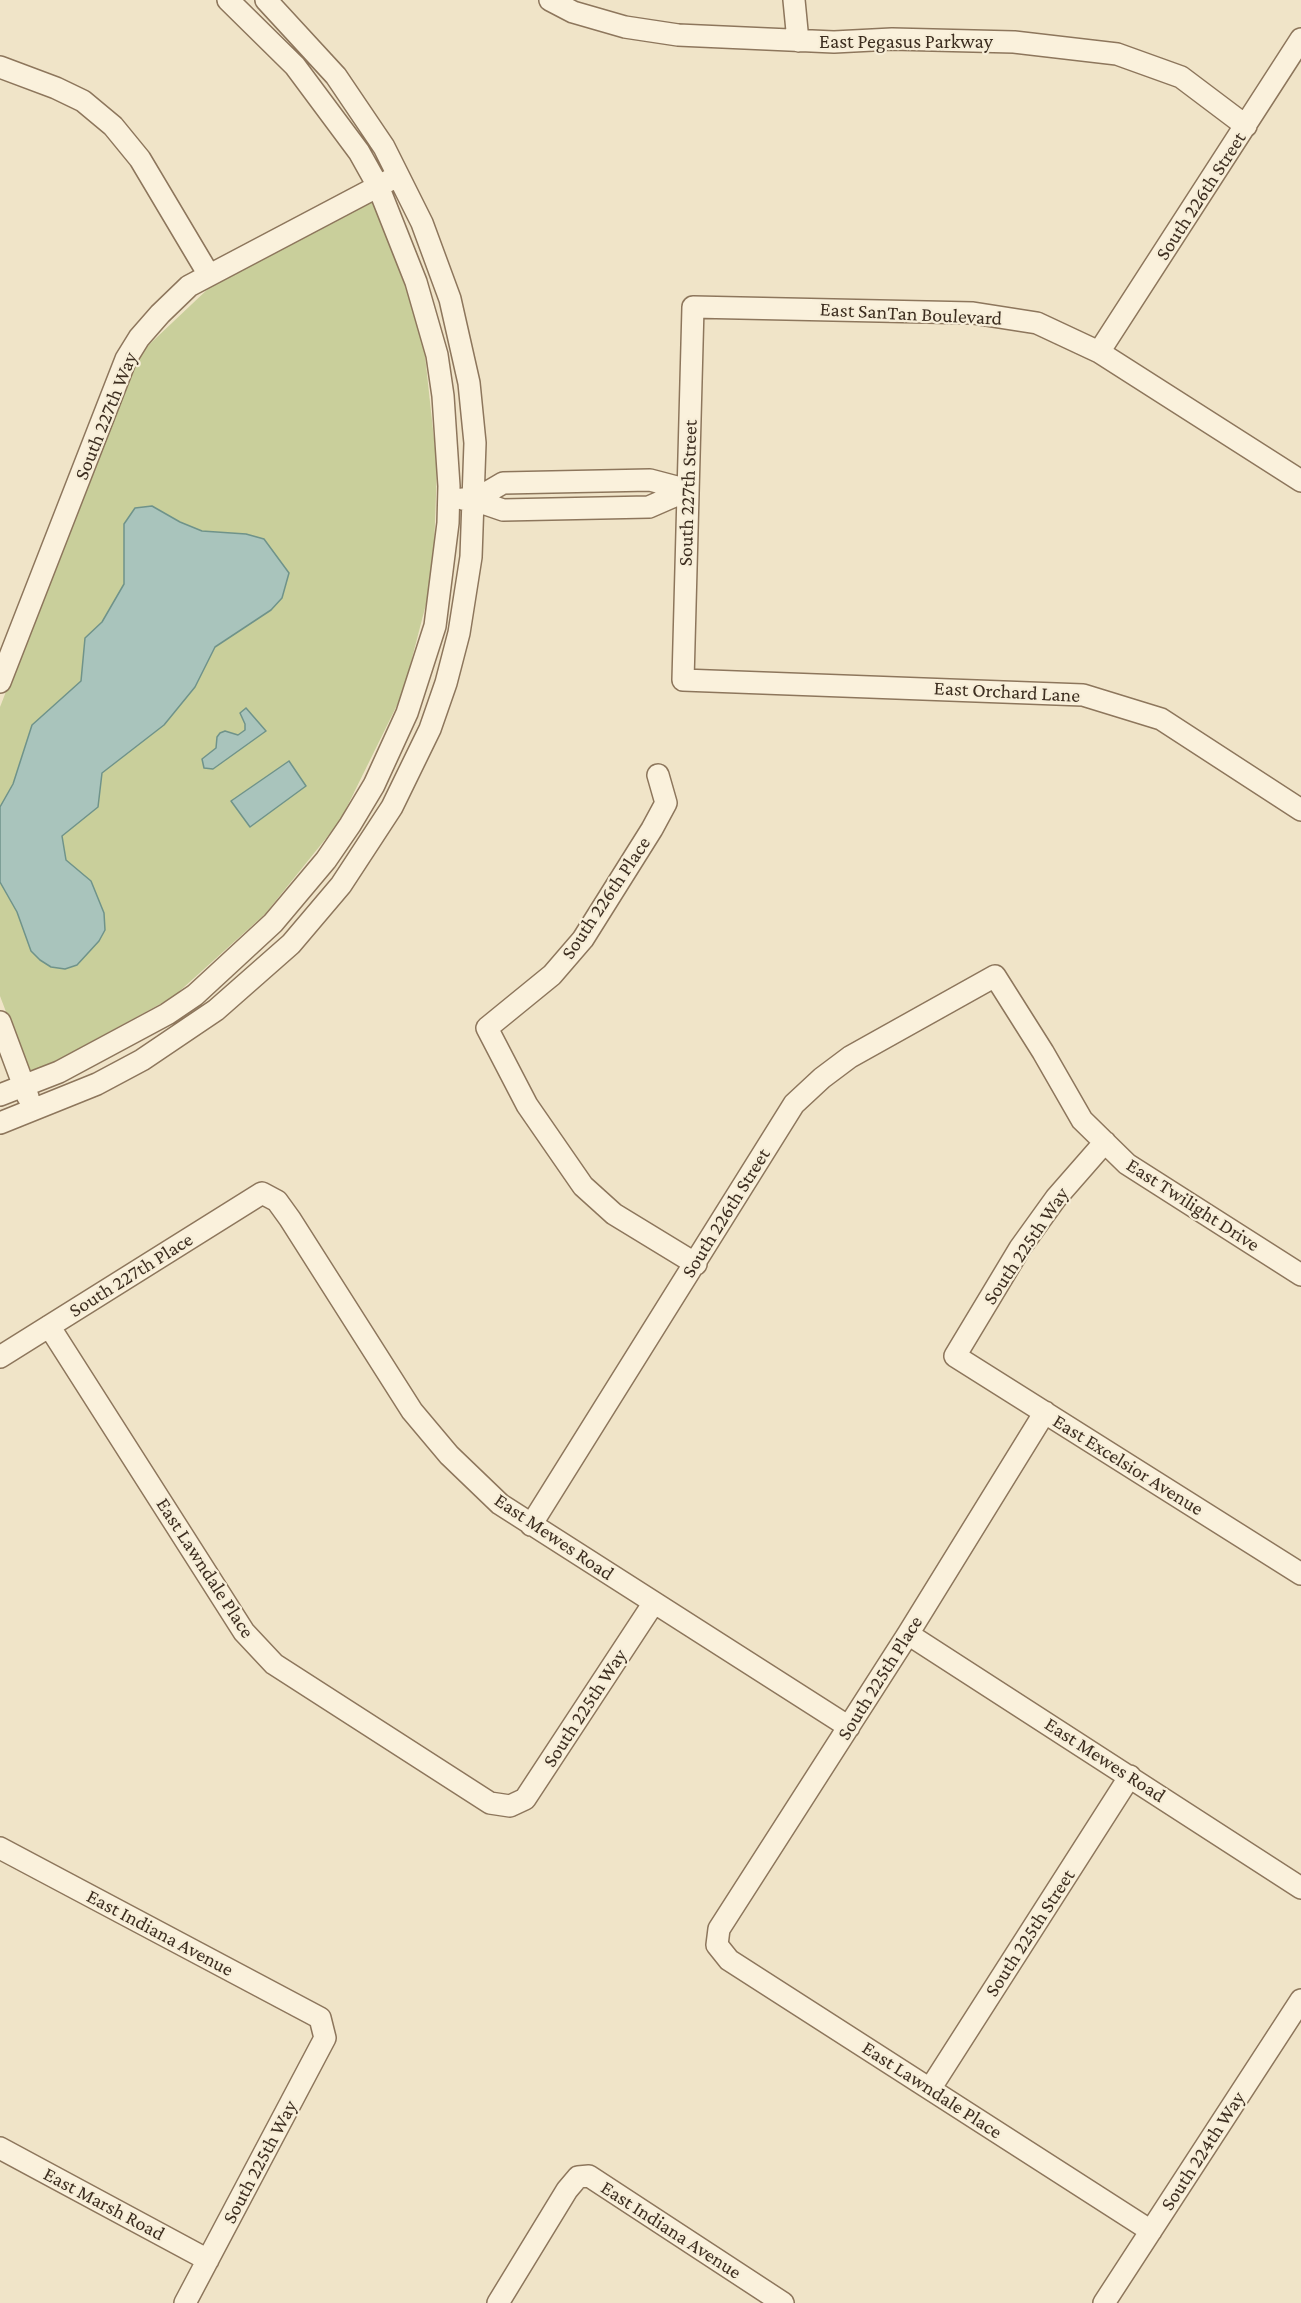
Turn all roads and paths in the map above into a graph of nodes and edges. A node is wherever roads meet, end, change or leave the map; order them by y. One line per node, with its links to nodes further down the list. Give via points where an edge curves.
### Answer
1 (228, 0): 10 (street, via 295,66 359,152)
2 (266, 0): 9 (street, via 336,76 365,115)
3 (550, 0): 6 (street, East Pegasus Parkway, via 573,12 625,27 678,35)
4 (794, 0): 6 (street)
5 (1301, 39): 8 (street, South 226th Street)
6 (798, 41): 8 (street, East Pegasus Parkway, via 1014,42 1117,54 1181,77)
7 (0, 67): 11 (street, via 83,101 113,126 140,159)
8 (1246, 126): 13 (street, South 226th Street)
9 (398, 175): 10 (street, South 227th Way); 18 (street, via 422,223 450,298 470,383)
10 (378, 186): 11 (street, South 227th Way); 17 (street, via 416,282 437,355)
11 (209, 275): 20 (street, South 227th Way, via 189,286 160,314 126,360)
12 (693, 307): 13 (street, East SanTan Boulevard, via 973,313 1037,323); 16 (street, South 227th Street)
13 (1099, 352): 15 (street, East SanTan Boulevard)
14 (580, 480): 16 (street, via 650,480); 18 (street, via 503,483); 19 (street)
15 (1301, 481)
16 (688, 490): 19 (street, via 649,507); 21 (street, South 227th Street)
17 (449, 499): 18 (street); 27 (street, via 435,626 420,676 374,785 326,860 273,923 195,995 140,1030 59,1072)
18 (474, 500): 19 (street, via 503,510); 29 (street, via 471,557 459,633 430,729 392,807 341,885 291,944 216,1010 142,1060)
19 (581, 509)
20 (6, 649): 22 (street, South 227th Way)
21 (683, 680): 24 (street, East Orchard Lane, via 1083,695 1161,719)
22 (0, 682)
23 (658, 775): 33 (street, South 226th Place, via 666,803 583,939 552,975 487,1028 527,1105 583,1186 614,1214)
24 (1301, 810)
25 (995, 976): 31 (street, East Twilight Drive, via 1082,1120); 33 (street, South 226th Street, via 850,1057 794,1104)
26 (0, 1022): 27 (street)
27 (24, 1085): 28 (street); 29 (street)
28 (0, 1095)
29 (34, 1110): 30 (street)
30 (0, 1123)
31 (1105, 1142): 34 (street, East Twilight Drive, via 1127,1164); 36 (street, South 225th Way, via 1056,1198 1020,1248)
32 (262, 1193): 35 (street, South 227th Place); 39 (street, East Mewes Road, via 277,1201 290,1219 412,1411 449,1455 500,1504)
33 (696, 1264): 39 (street, South 226th Street)
34 (1301, 1275)
35 (49, 1326): 37 (street, South 227th Place); 45 (street, East Lawndale Place, via 244,1632 274,1664 490,1803)
36 (955, 1356): 38 (street, East Excelsior Avenue)
37 (0, 1357)
38 (1045, 1412): 40 (street, East Excelsior Avenue); 42 (street, South 225th Place)
39 (531, 1525): 41 (street, East Mewes Road)
40 (1301, 1574)
41 (653, 1604): 43 (street, East Mewes Road); 45 (street, South 225th Way, via 525,1799)
42 (908, 1634): 43 (street, South 225th Place); 44 (street, East Mewes Road)
43 (849, 1727): 48 (street, South 225th Place, via 719,1929)
44 (1130, 1776): 47 (street, East Mewes Road); 51 (street, South 225th Street)
45 (510, 1806)
46 (0, 1848): 50 (street, East Indiana Avenue)
47 (1301, 1888)
48 (717, 1945): 51 (street, East Lawndale Place, via 729,1960)
49 (1301, 2000): 53 (street, South 224th Way)
50 (320, 2018): 54 (street, South 225th Way, via 325,2038)
51 (930, 2089): 53 (street, East Lawndale Place)
52 (0, 2148): 54 (street, East Marsh Road)
53 (1151, 2230): 58 (street, South 224th Way)
54 (208, 2260): 55 (street, South 225th Way)
55 (185, 2303)
56 (498, 2303): 57 (street, East Indiana Avenue, via 567,2190 578,2177 589,2176)
57 (783, 2303)
58 (1104, 2303)

